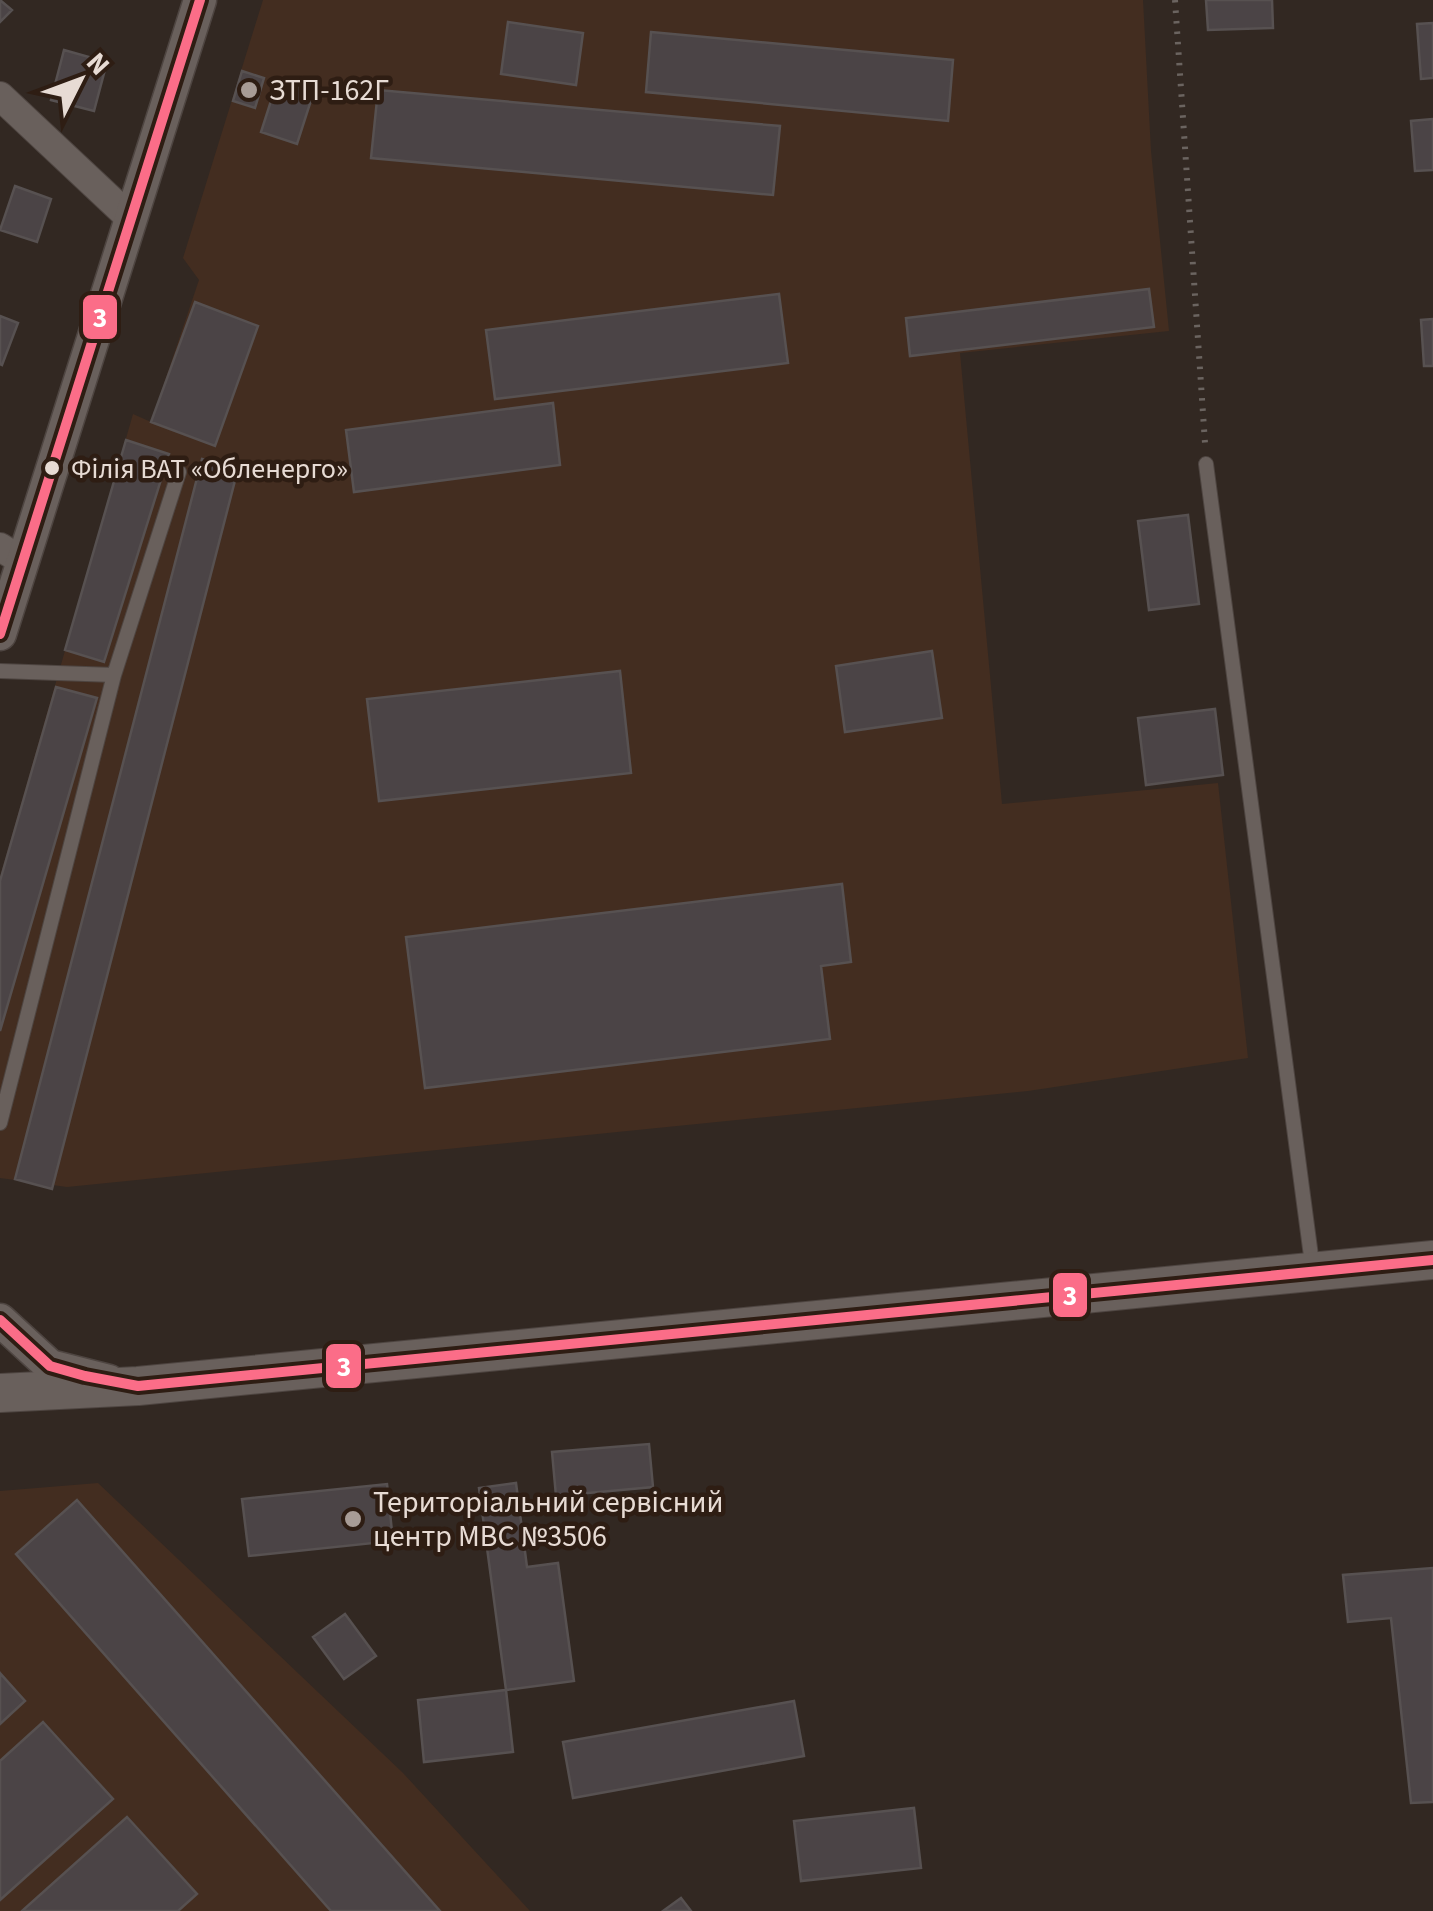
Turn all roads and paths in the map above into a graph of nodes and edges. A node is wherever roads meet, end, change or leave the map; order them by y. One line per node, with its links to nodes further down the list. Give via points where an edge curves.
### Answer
1 (200, 0): 4 (street)
2 (1175, 0): 5 (path)
3 (0, 96): 4 (street)
4 (130, 218): 7 (street)
5 (1206, 464): 13 (lane)
6 (180, 472): 10 (lane)
7 (12, 554): 8 (street)
8 (0, 634)
9 (0, 671): 10 (lane)
10 (114, 675): 11 (lane)
11 (0, 1123)
12 (1433, 1260): 13 (main road)
13 (1313, 1272): 15 (main road)
14 (0, 1320): 15 (street, via 50,1366)
15 (138, 1386): 16 (main road)
16 (0, 1393)

